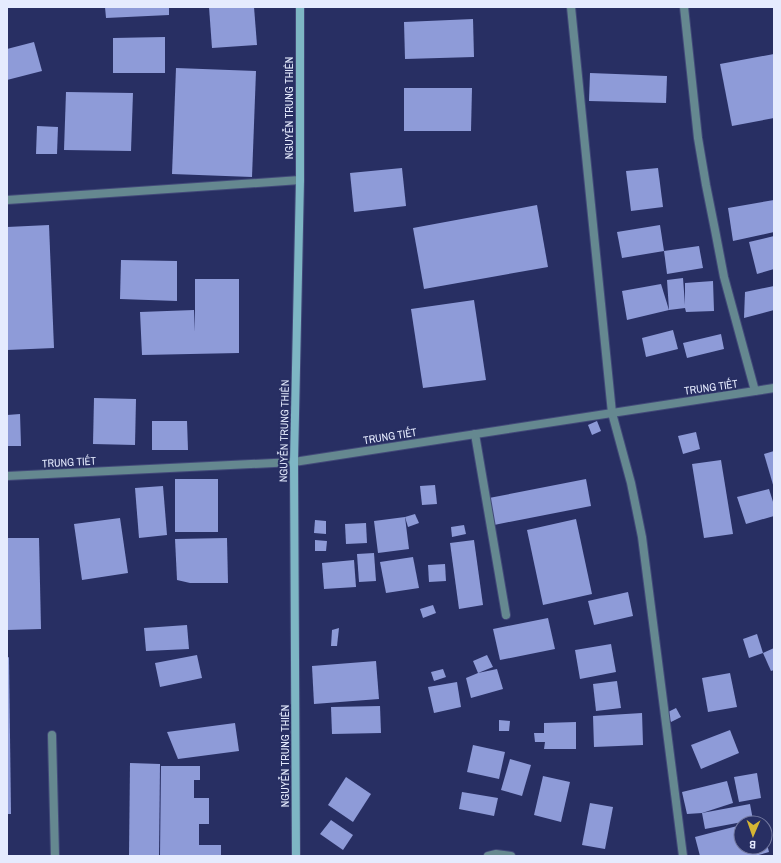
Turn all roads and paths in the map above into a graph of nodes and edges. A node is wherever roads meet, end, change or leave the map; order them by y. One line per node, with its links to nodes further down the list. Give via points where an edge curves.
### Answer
1 (300, 7): 4 (street, NGUYỄN TRUNG THIÊN)
2 (571, 7): 8 (street)
3 (684, 7): 7 (street, via 698,138 706,185 724,278)
4 (300, 180): 5 (street); 10 (street, NGUYỄN TRUNG THIÊN)
5 (7, 200)
6 (774, 388): 7 (street, TRUNG TIẾT)
7 (755, 391): 8 (street, TRUNG TIẾT)
8 (612, 413): 9 (street, TRUNG TIẾT); 18 (street, via 631,483 642,537)
9 (475, 434): 10 (street, TRUNG TIẾT); 12 (street)
10 (294, 462): 11 (street, TRUNG TIẾT); 15 (street, NGUYỄN TRUNG THIÊN)
11 (7, 476)
12 (506, 614)
13 (52, 735): 14 (street)
14 (55, 856)
15 (296, 856)
16 (488, 856): 17 (street)
17 (511, 856)
18 (683, 856)

